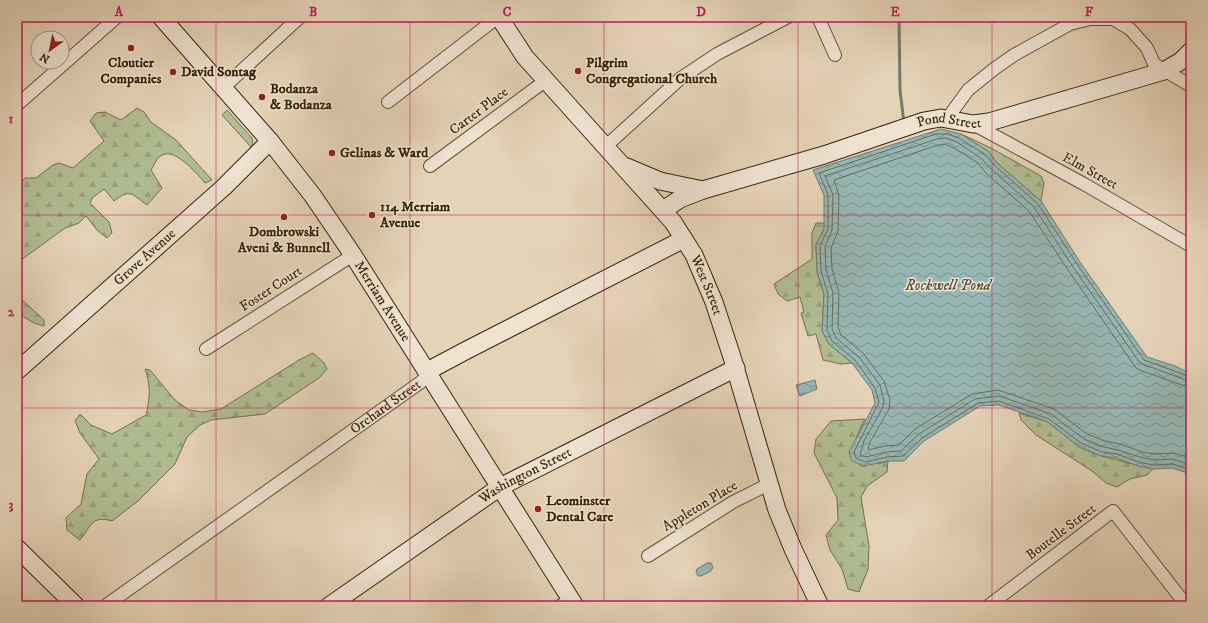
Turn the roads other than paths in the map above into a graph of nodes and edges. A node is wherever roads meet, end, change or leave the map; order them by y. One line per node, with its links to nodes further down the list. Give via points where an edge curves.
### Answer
1 (117, 17): 15 (street)
2 (161, 17): 13 (street, Merriam Avenue)
3 (300, 17): 13 (street)
4 (498, 17): 11 (street, West Street); 14 (street)
5 (788, 17): 19 (street, via 717,54 681,78)
6 (818, 17): 9 (street)
7 (1069, 20): 10 (street, via 1113,19 1122,23 1147,48 1154,64); 16 (street, via 979,80 968,90)
8 (1191, 51): 10 (street, Pond Street)
9 (835, 55)
10 (1164, 71): 12 (street); 17 (street, Pond Street, via 1002,119)
11 (544, 81): 19 (street, West Street); 21 (street, Carter Place)
12 (1191, 86)
13 (224, 87): 18 (street, Merriam Avenue)
14 (388, 102)
15 (17, 105)
16 (947, 119): 17 (street, Pond Street); 22 (street, Pond Street, via 935,118 913,124 824,155)
17 (973, 124): 25 (street, Elm Street)
18 (270, 141): 26 (street, Merriam Avenue, via 307,187); 29 (street, Grove Avenue, via 224,187)
19 (605, 147): 20 (street, West Street)
20 (622, 165): 22 (street, Pond Street, via 660,181); 23 (street, West Street)
21 (430, 166)
22 (703, 190): 23 (street, Pond Street, via 680,199)
23 (663, 210): 24 (street, West Street)
24 (684, 239): 28 (street, West Street, via 714,302); 30 (street, Orchard Street, via 465,351 435,367)
25 (1191, 246)
26 (353, 255): 27 (street, Foster Court); 30 (street, Merriam Avenue)
27 (206, 349)
28 (736, 368): 31 (street, West Street); 32 (street, Washington Street)
29 (17, 371)
30 (428, 374): 32 (street, Merriam Avenue); 37 (street, Orchard Street, via 421,382)
31 (769, 484): 34 (street, Appleton Place, via 733,502); 39 (street, West Street, via 790,543)
32 (500, 487): 35 (street, Merriam Avenue); 38 (street, Washington Street)
33 (17, 548): 36 (street)
34 (648, 556)
35 (569, 604)
36 (76, 606)
37 (105, 606)
38 (329, 606)
39 (820, 606)
40 (988, 606): 41 (street, Boutelle Street, via 1113,511)
41 (1186, 606)

